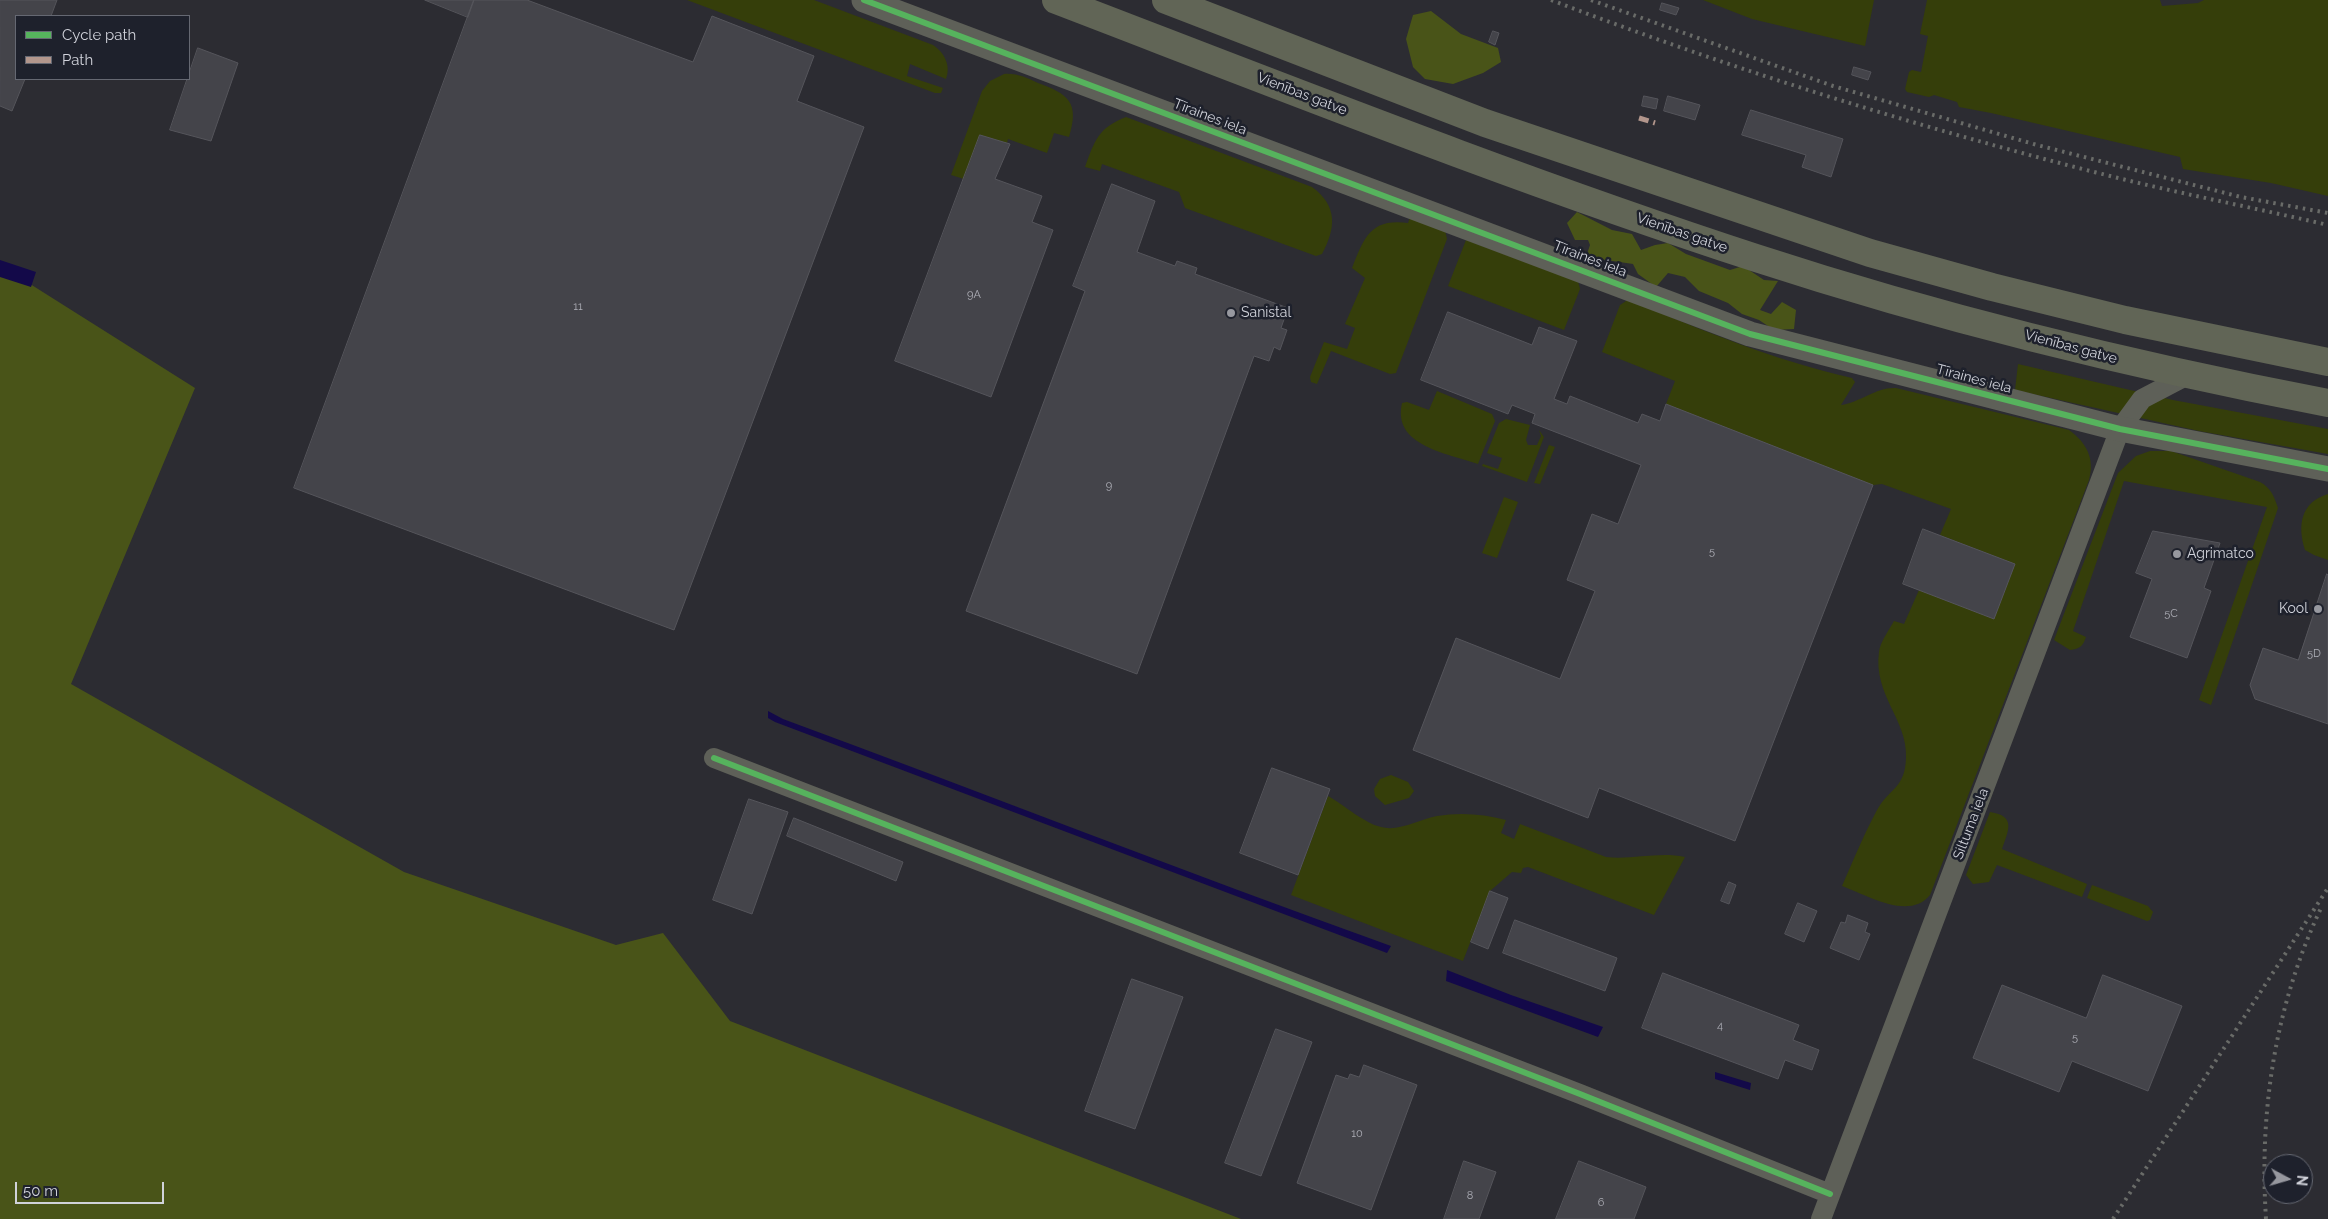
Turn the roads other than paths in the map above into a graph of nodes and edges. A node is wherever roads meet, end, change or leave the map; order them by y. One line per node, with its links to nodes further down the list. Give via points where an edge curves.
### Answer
1 (864, 0): 7 (street, Tīraines iela, via 1750,334)
2 (1056, 0): 5 (highway, Vienības gatve, via 1297,93 1756,258 1873,294)
3 (1166, 0): 4 (highway, via 1485,123 1870,253 2116,318)
4 (2328, 362)
5 (2186, 376): 6 (highway, Vienības gatve); 7 (street, Siltuma iela, via 2142,399)
6 (2328, 403)
7 (2120, 430): 8 (street, Tīraines iela); 10 (street, Siltuma iela)
8 (2328, 469)
9 (714, 758): 10 (street)
10 (1830, 1194): 11 (street, Siltuma iela)
11 (1821, 1219)

